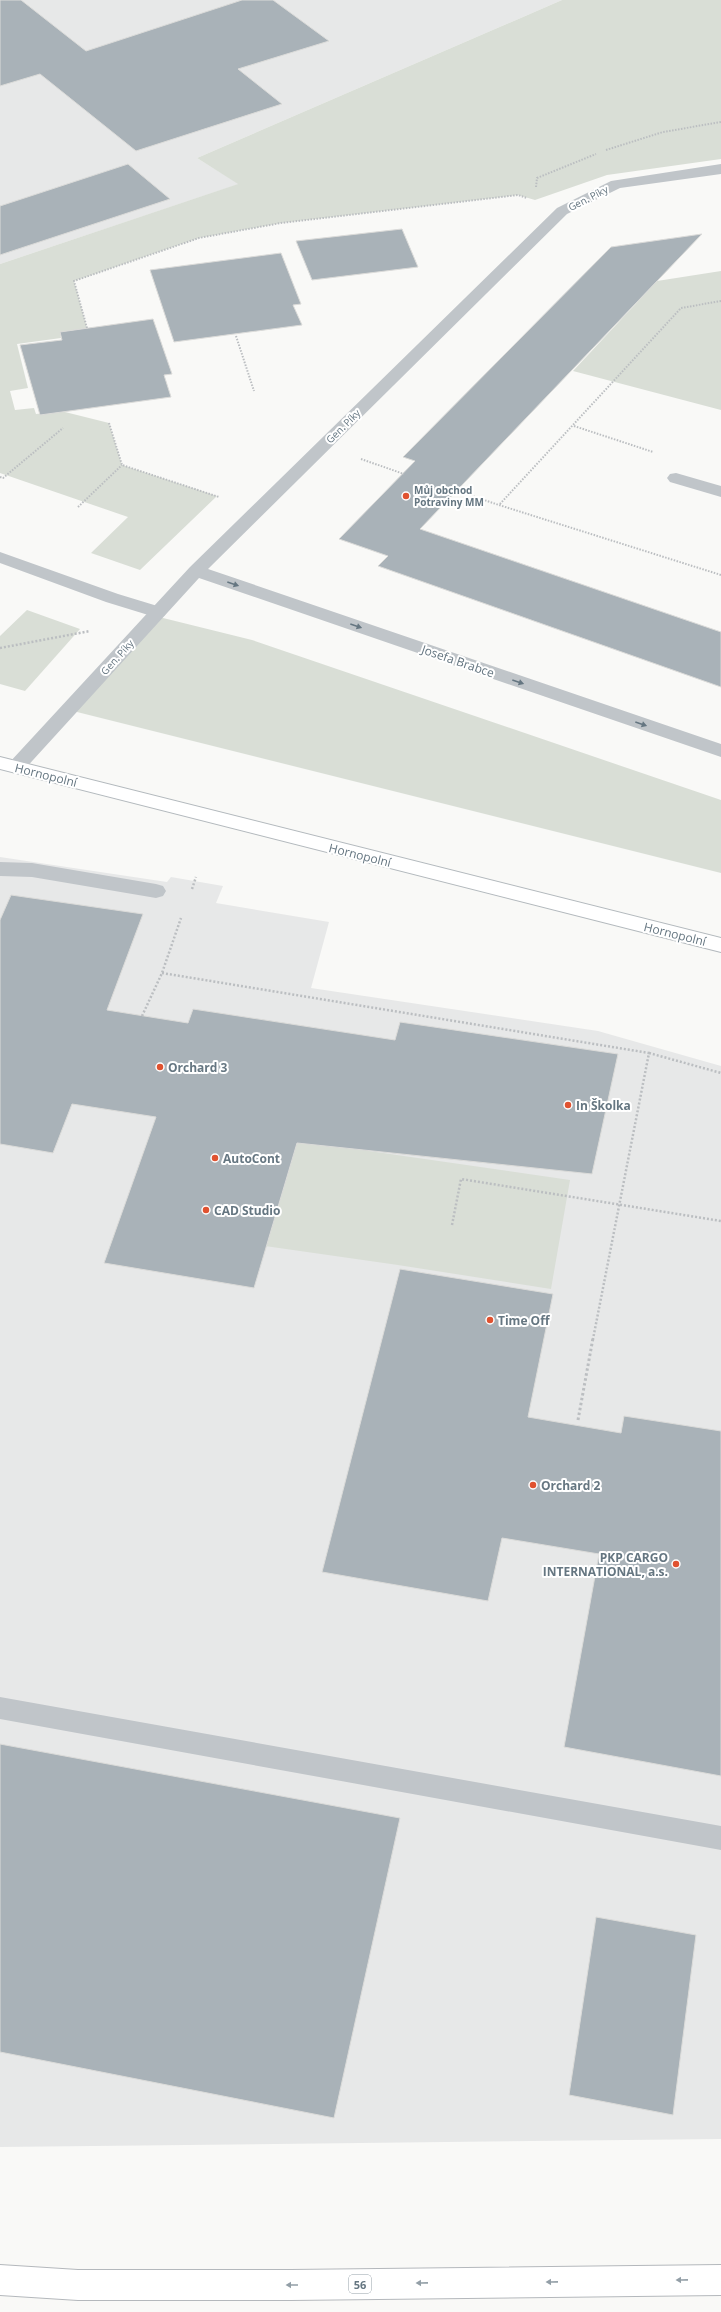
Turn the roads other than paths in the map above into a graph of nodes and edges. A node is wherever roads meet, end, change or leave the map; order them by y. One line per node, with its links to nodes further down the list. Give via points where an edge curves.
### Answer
1 (721, 169): 5 (street, Gen. Píky, via 616,184 562,211)
2 (676, 478): 3 (street)
3 (721, 492)
4 (0, 557): 6 (street)
5 (196, 571): 6 (street, Gen. Píky); 7 (street, Josefa Brabce, one-way to 7)
6 (158, 612): 8 (street, Gen. Píky)
7 (721, 751)
8 (8, 765): 11 (main road, Hornopolní)
9 (0, 869): 10 (street, via 32,870)
10 (156, 891)
11 (721, 946)
12 (0, 1708): 13 (street)
13 (721, 1838)
14 (0, 2280): 15 (main road, 56, one-way to 14, via 117,2285)
15 (721, 2280)

